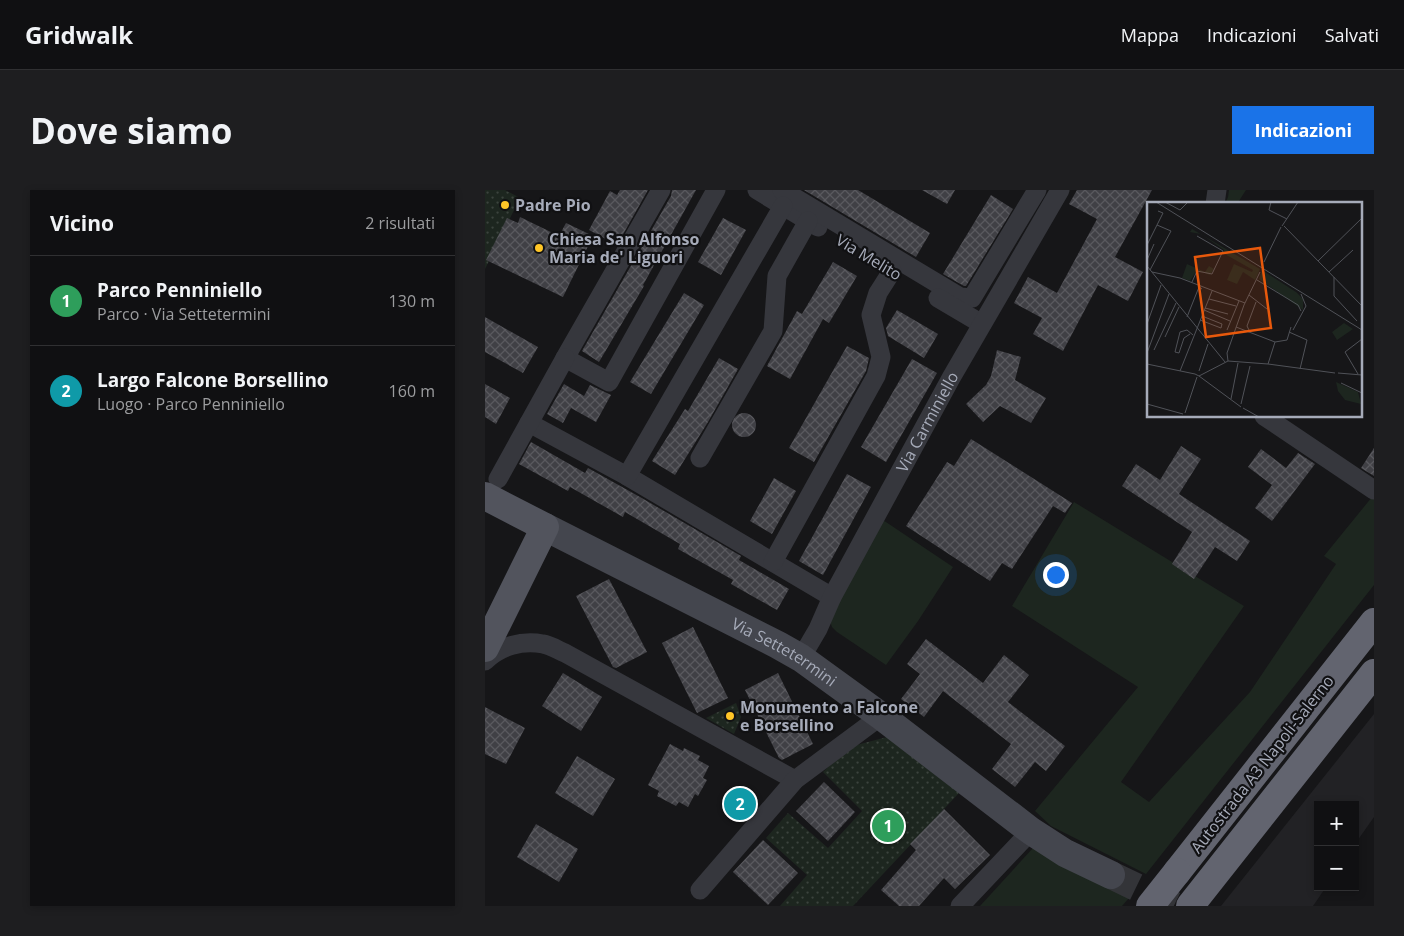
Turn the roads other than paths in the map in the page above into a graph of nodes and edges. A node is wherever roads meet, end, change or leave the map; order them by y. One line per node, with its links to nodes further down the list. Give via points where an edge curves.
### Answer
1 (661, 190): 9 (street)
2 (716, 190): 9 (street, via 609,382)
3 (1037, 190): 5 (street, via 972,298 960,298)
4 (1060, 190): 8 (street, Via Carminiello)
5 (772, 194): 6 (street, Via Melito); 13 (street)
6 (808, 221): 7 (street, Via Melito); 12 (street, via 777,276 773,331)
7 (892, 271): 8 (street, Via Melito); 17 (street, via 878,293 871,315 881,357 876,376)
8 (981, 324): 18 (street, Via Carminiello)
9 (565, 358): 11 (street)
10 (1266, 418): 15 (street)
11 (529, 423): 13 (street); 14 (street)
12 (700, 458)
13 (627, 476): 17 (street)
14 (491, 487): 16 (main road, Via Settetermini)
15 (1374, 490)
16 (545, 526): 20 (main road); 21 (main road, Via Settetermini)
17 (773, 562): 18 (street)
18 (832, 597): 21 (street, Via Carminiello)
19 (1374, 622): 31 (highway, Autostrada A3 Napoli-Salerno, bridge)
20 (485, 648)
21 (801, 658): 24 (main road, Via Settetermini)
22 (485, 661): 25 (street, via 508,646 544,644)
23 (1374, 673): 29 (highway, Autostrada A3 Napoli-Salerno)
24 (881, 716): 25 (street); 26 (main road, Via Settetermini)
25 (795, 780): 28 (street)
26 (1031, 831): 27 (main road, Via Settetermini, via 1065,853); 30 (street)
27 (1111, 875)
28 (700, 890)
29 (1197, 897)
30 (960, 906)
31 (1150, 906)

